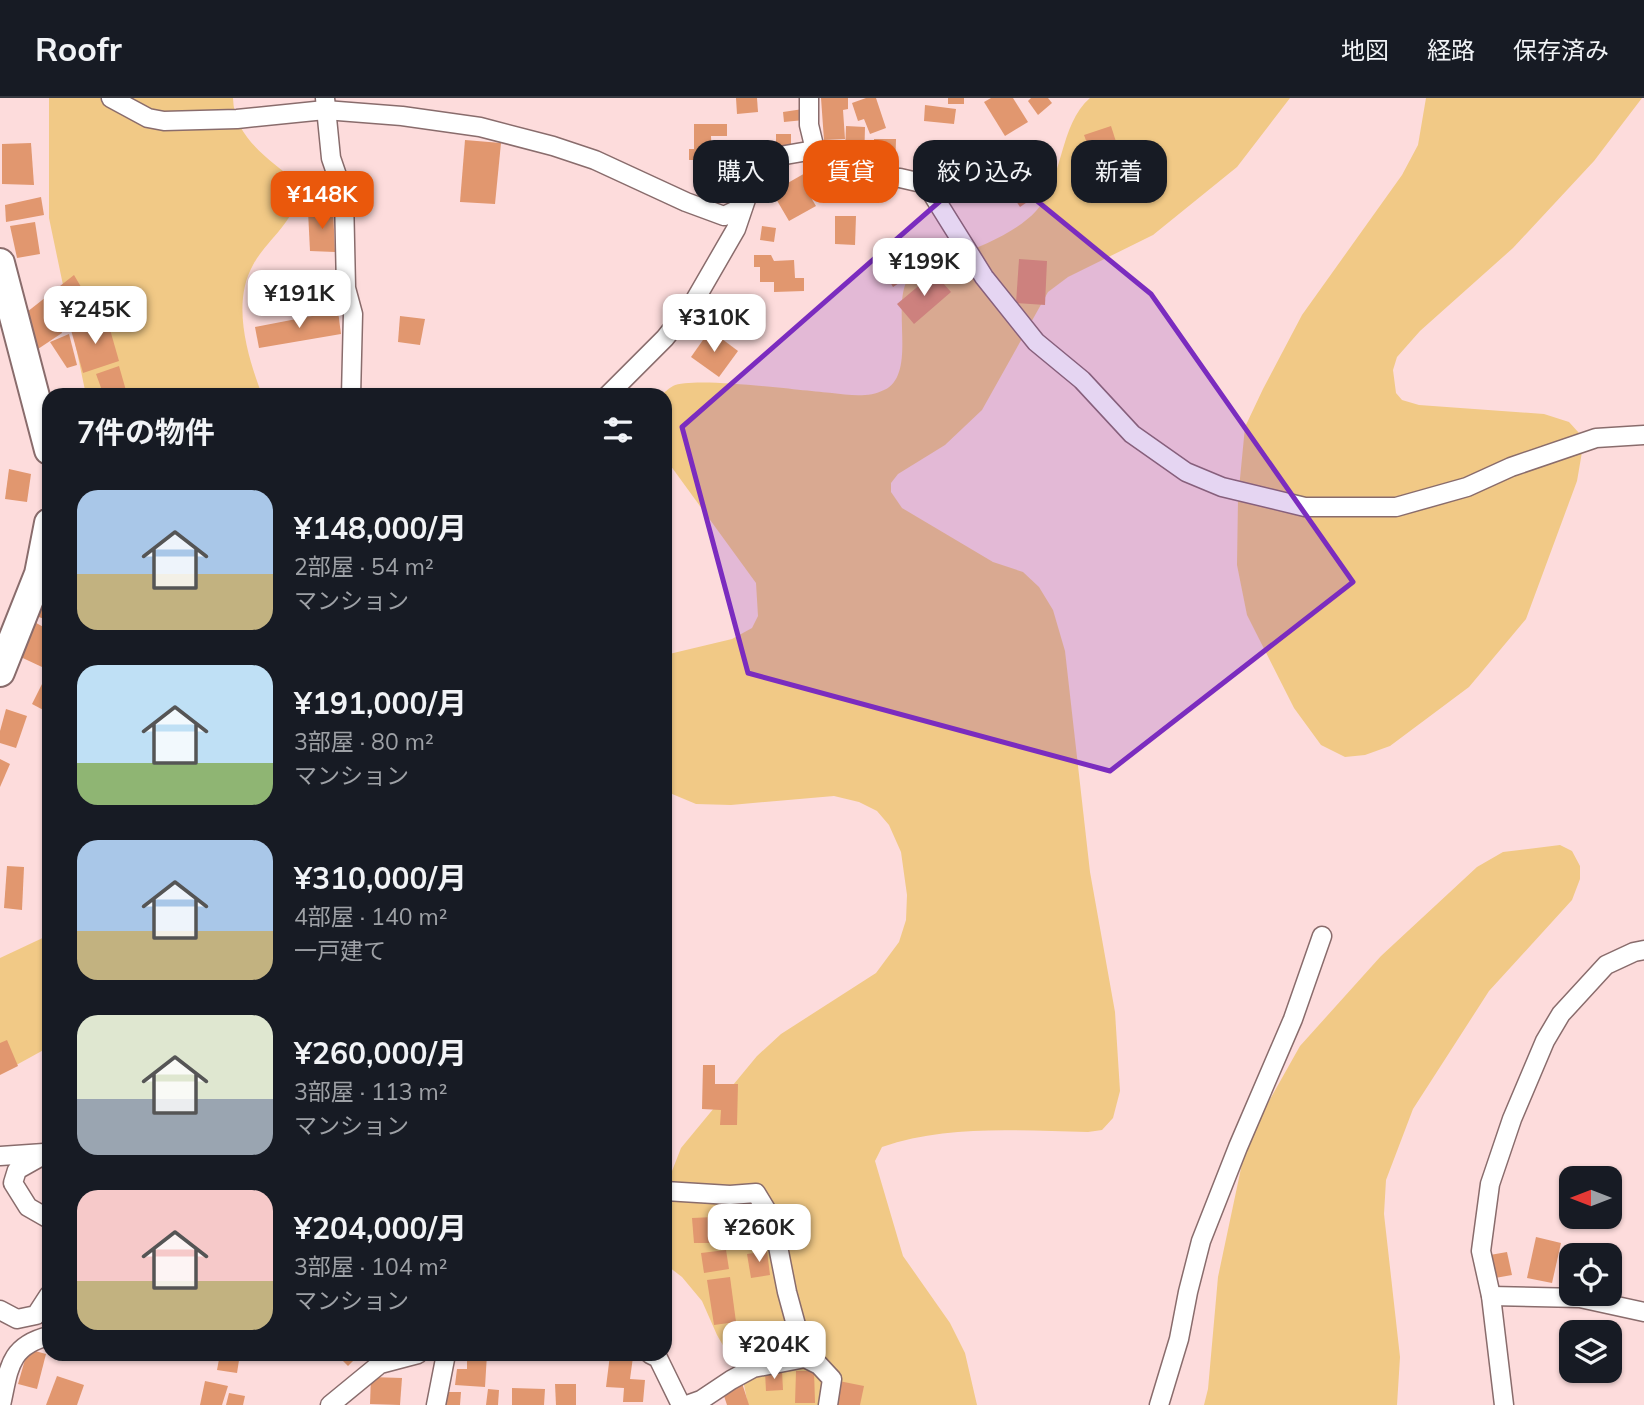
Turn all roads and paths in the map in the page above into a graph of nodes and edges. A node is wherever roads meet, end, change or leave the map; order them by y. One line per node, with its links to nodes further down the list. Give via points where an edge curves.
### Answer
1 (111, 98): 3 (street, via 148,118 164,121 237,119)
2 (808, 98): 4 (street)
3 (325, 104): 7 (street, via 480,127 595,160 724,216); 9 (street, via 331,158 344,196 346,288 353,314)
4 (812, 140)
5 (803, 152): 7 (street, via 768,158 757,167)
6 (899, 177): 12 (street, via 926,184 984,278 1036,342 1082,380 1132,434 1186,472 1222,487 1305,507 1396,507 1468,487 1596,438)
7 (743, 207): 10 (street, via 736,229 695,300)
8 (0, 263): 11 (main road)
9 (351, 388)
10 (615, 388)
11 (42, 423)
12 (1644, 435)
13 (42, 559): 14 (main road)
14 (0, 672)
15 (1322, 936): 37 (street, via 1293,1019 1201,1241)
16 (1644, 950): 22 (street, via 1606,965 1572,1001 1545,1041 1490,1184 1481,1251)
17 (42, 1152): 19 (street)
18 (42, 1155): 21 (street, via 17,1170 13,1183 28,1207)
19 (0, 1156)
20 (672, 1191): 27 (street, via 756,1193 773,1221)
21 (42, 1215)
22 (1491, 1296): 25 (street, via 1580,1298); 38 (street)
23 (42, 1306): 24 (street, via 36,1315 17,1319)
24 (0, 1310)
25 (1644, 1312)
26 (42, 1338): 31 (street, via 12,1358)
27 (805, 1358): 35 (street, via 753,1368); 36 (street, via 832,1379)
28 (391, 1361): 32 (street, via 380,1364)
29 (445, 1361): 33 (street)
30 (659, 1361): 34 (street)
31 (1, 1405)
32 (330, 1405)
33 (436, 1405)
34 (681, 1405)
35 (687, 1405)
36 (828, 1405)
37 (1159, 1405)
38 (1504, 1405)

